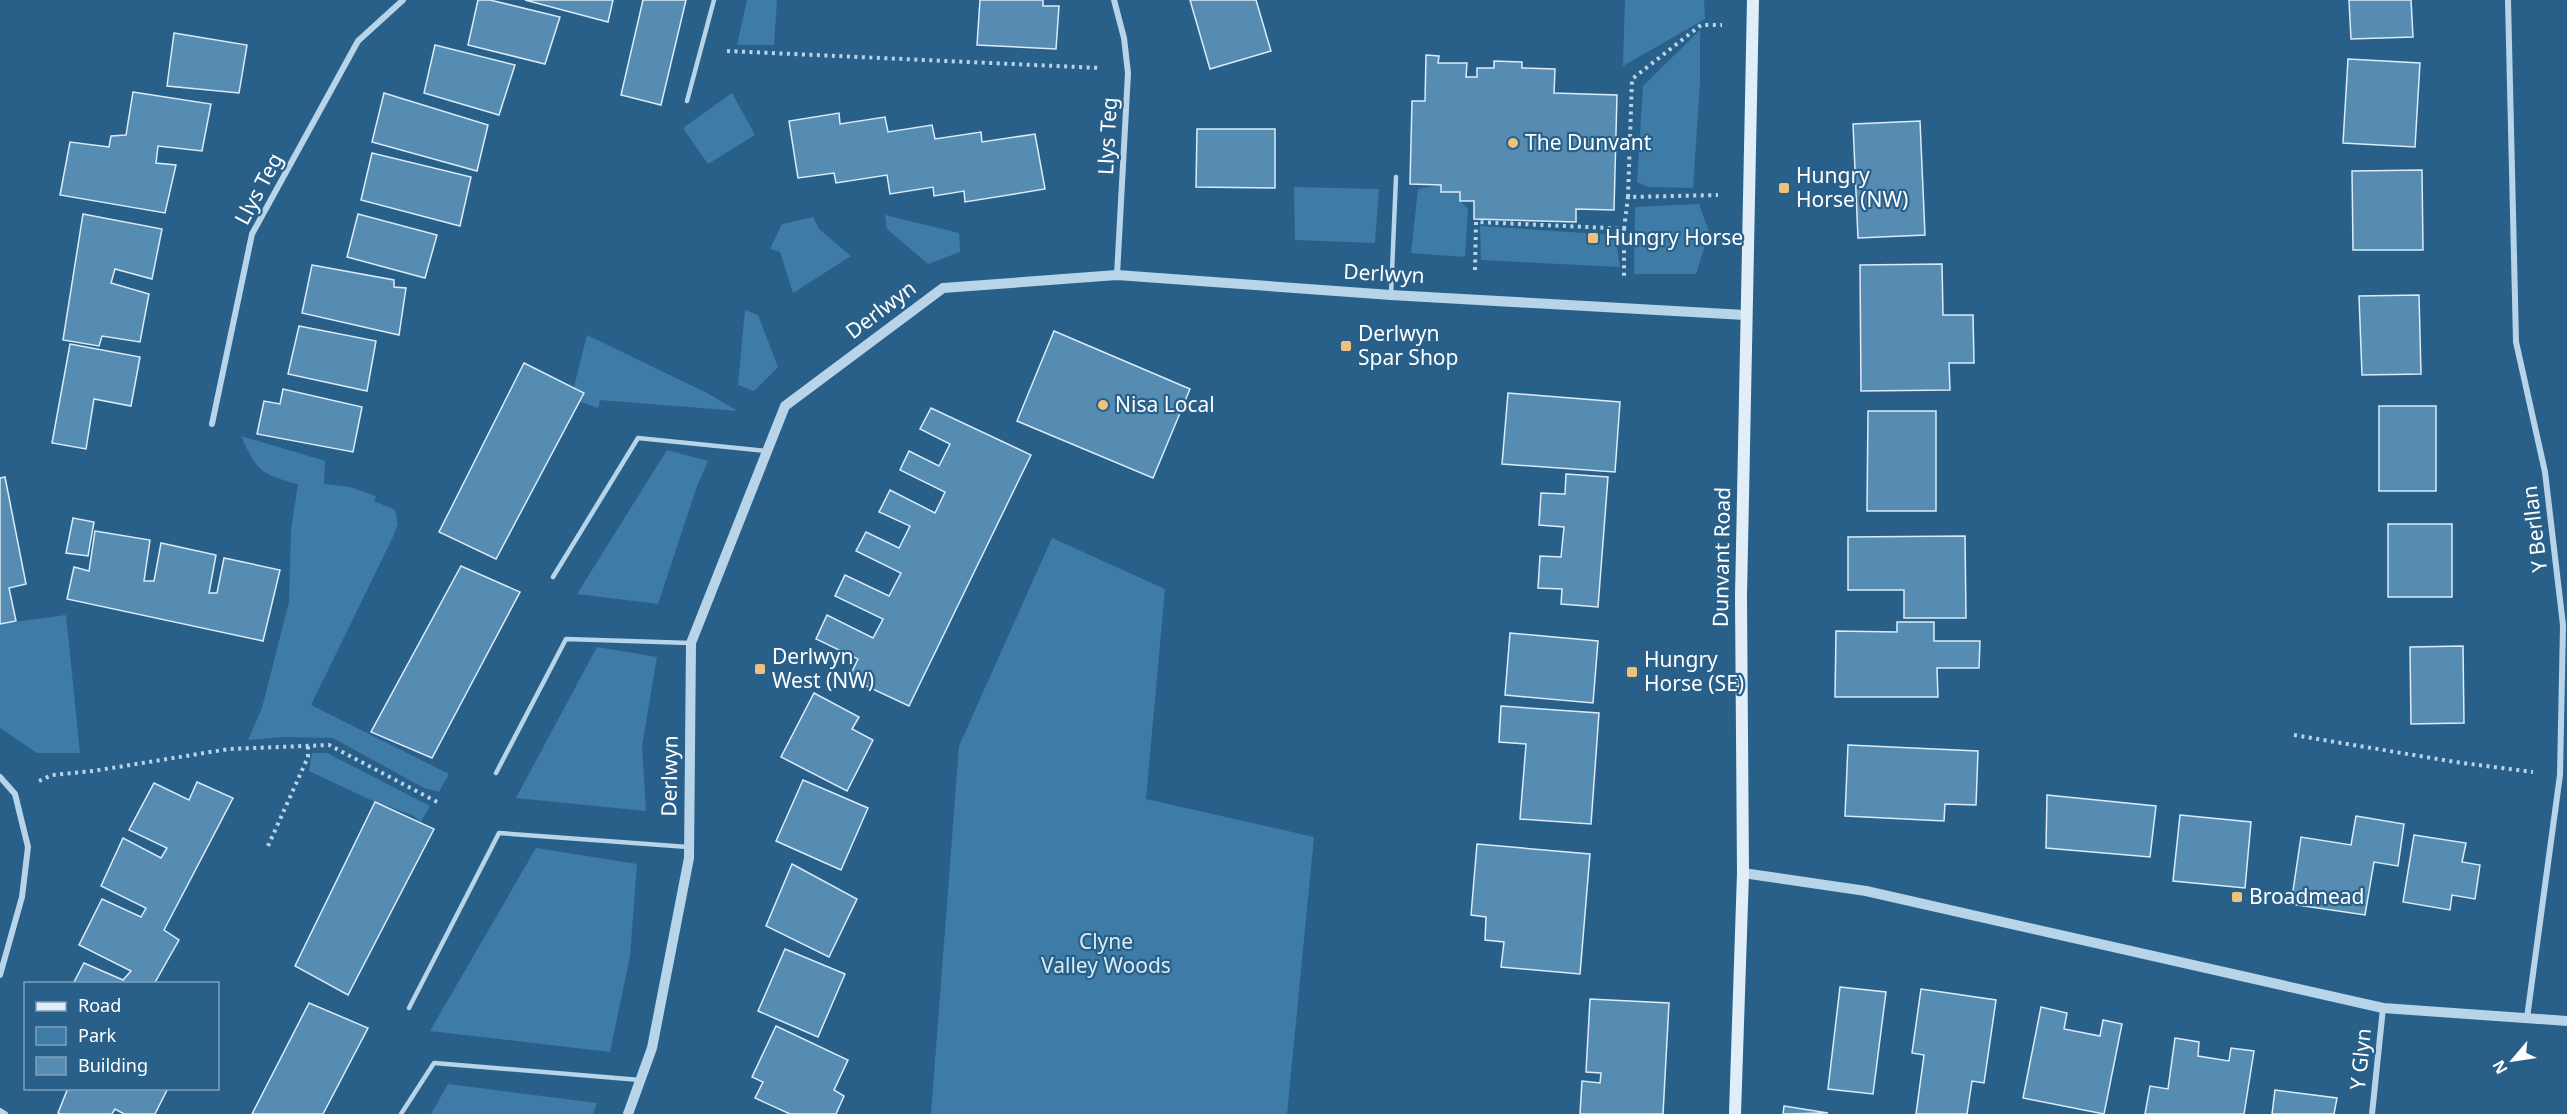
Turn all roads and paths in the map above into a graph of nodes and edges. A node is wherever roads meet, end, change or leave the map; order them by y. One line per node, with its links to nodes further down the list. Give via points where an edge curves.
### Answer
1 (404, 0): 19 (street, Llys Teg, via 358,41 252,234)
2 (714, 0): 7 (lane)
3 (1113, 0): 8 (street, Llys Teg, via 1124,38)
4 (1753, 0): 6 (main road, Dunvant Road)
5 (2508, 0): 26 (street, Y Berllan, via 2516,342 2545,472 2563,625)
6 (1754, 26): 11 (main road, Dunvant Road); 12 (path, via 1701,25 1632,79)
7 (703, 50): 8 (path, via 1088,66); 9 (lane)
8 (1128, 73): 14 (street, Llys Teg)
9 (687, 101)
10 (1396, 177): 15 (lane)
11 (1749, 193): 12 (path); 18 (main road, Dunvant Road)
12 (1628, 197): 13 (path)
13 (1624, 229): 16 (path, via 1476,222); 17 (path)
14 (1117, 275): 15 (street, Derlwyn); 20 (street, Derlwyn, via 943,288 785,406)
15 (1391, 295): 16 (street, Derlwyn)
16 (1473, 298): 17 (street, Derlwyn)
17 (1624, 307): 18 (street, Derlwyn)
18 (1745, 315): 32 (main road, Dunvant Road)
19 (212, 424)
20 (768, 451): 21 (lane, via 638,438); 22 (street, Derlwyn)
21 (553, 577)
22 (692, 643): 25 (lane, via 566,639); 31 (street, Derlwyn)
23 (2294, 735): 26 (path)
24 (308, 745): 28 (path, via 229,749 52,775); 29 (path, via 329,745); 30 (path, via 308,757)
25 (496, 773)
26 (2560, 775): 36 (street, Y Berllan)
27 (0, 777): 28 (street)
28 (15, 794): 33 (street, via 27,847 22,897)
29 (439, 803)
30 (268, 846)
31 (688, 848): 34 (lane, via 499,833); 38 (street, Derlwyn, via 652,1048)
32 (1743, 873): 35 (street, via 1866,891); 43 (main road, Dunvant Road)
33 (0, 975)
34 (409, 1008)
35 (2383, 1008): 36 (street); 44 (street, Y Glyn)
36 (2527, 1018): 37 (street)
37 (2567, 1020)
38 (640, 1080): 41 (lane, via 434,1063); 42 (street, Derlwyn)
39 (0, 1111): 40 (street)
40 (5, 1114)
41 (401, 1114)
42 (628, 1114)
43 (1735, 1114)
44 (2372, 1114)

